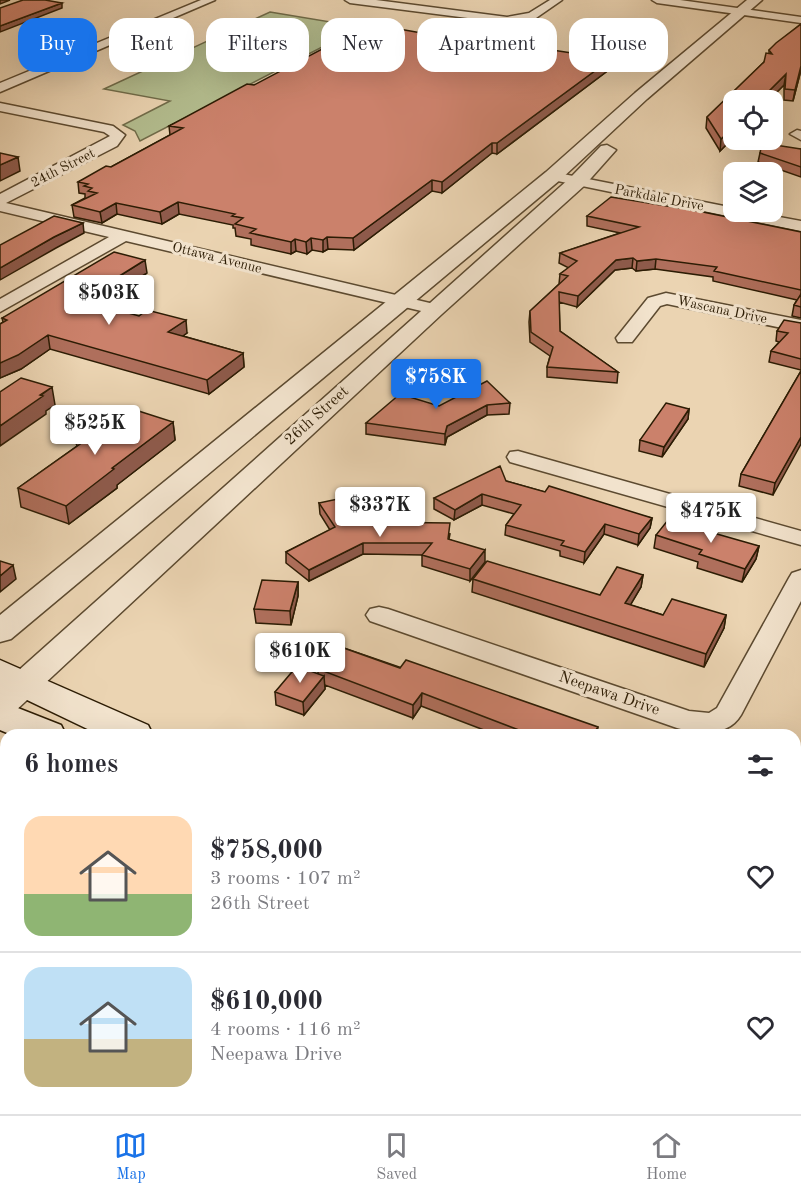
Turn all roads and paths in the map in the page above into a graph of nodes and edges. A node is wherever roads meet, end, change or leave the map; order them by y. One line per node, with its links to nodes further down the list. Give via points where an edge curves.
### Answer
1 (210, 0): 8 (street)
2 (350, 0): 3 (street, via 507,21 532,16)
3 (557, 0)
4 (657, 0): 6 (street)
5 (755, 0): 6 (street, 26th Street)
6 (741, 11): 7 (street); 10 (street, 26th Street, via 620,117 606,152)
7 (801, 20)
8 (0, 88)
9 (0, 107): 11 (street, 24th Street, via 116,132 118,138)
10 (565, 179): 13 (street, Parkdale Drive); 15 (street, 26th Street); 17 (street, 26th Street)
11 (0, 200)
12 (0, 206): 14 (street, Ottawa Avenue)
13 (801, 226)
14 (122, 236): 15 (street, Ottawa Avenue); 16 (street)
15 (401, 301): 17 (street, Ottawa Avenue); 24 (street, 26th Street)
16 (0, 307)
17 (434, 309): 25 (street, 26th Street)
18 (801, 326): 19 (street, Wascana Drive, via 666,298 654,302)
19 (625, 338)
20 (518, 457): 21 (street)
21 (801, 538)
22 (801, 578): 23 (street, Neepawa Drive, via 727,715 713,723 687,721)
23 (379, 615)
24 (0, 632)
25 (9, 687): 28 (main road)
26 (0, 714): 27 (main road)
27 (34, 729)
28 (118, 729)

